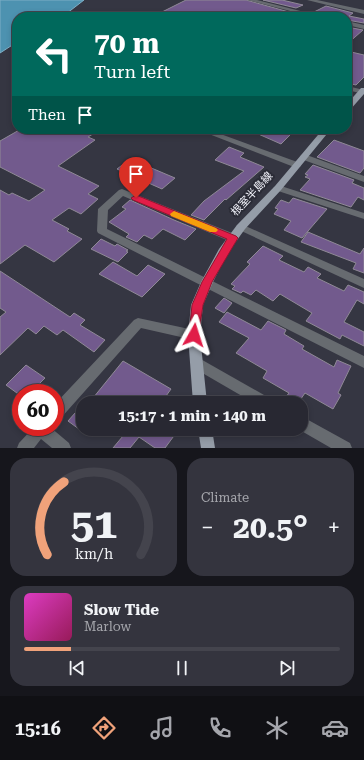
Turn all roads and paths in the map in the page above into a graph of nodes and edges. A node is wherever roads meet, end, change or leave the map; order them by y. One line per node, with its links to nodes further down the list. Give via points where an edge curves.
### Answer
1 (250, 0): 3 (street)
2 (309, 0): 3 (street); 5 (street)
3 (292, 10): 4 (street)
4 (300, 12)
5 (364, 12)
6 (352, 24): 7 (street)
7 (364, 27)
8 (352, 89): 9 (street)
9 (363, 91): 10 (main road)
10 (352, 103)
11 (216, 134): 13 (street)
12 (324, 134): 13 (main road, 根室半島線)
13 (300, 161): 14 (street); 15 (main road, 根室半島線)
14 (364, 179)
15 (278, 188): 16 (street); 17 (main road, 根室半島線)
16 (364, 216)
17 (241, 227): 18 (main road, 根室半島線); 20 (street)
18 (233, 238): 19 (main road, 根室半島線); 19 (street, via 122,192 103,209 102,231)
19 (207, 282): 21 (main road, 根室半島線, via 198,305); 22 (street)
20 (364, 284)
21 (194, 335): 23 (main road, 根室半島線); 26 (street, via 138,323)
22 (364, 362)
23 (197, 363): 24 (main road, 根室半島線); 25 (street)
24 (199, 396)
25 (254, 396)
26 (64, 404)
27 (308, 427): 34 (street)
28 (35, 436): 31 (street)
29 (51, 436): 32 (street)
30 (206, 436): 33 (main road)
31 (24, 448)
32 (64, 448)
33 (208, 448)
34 (345, 448)

